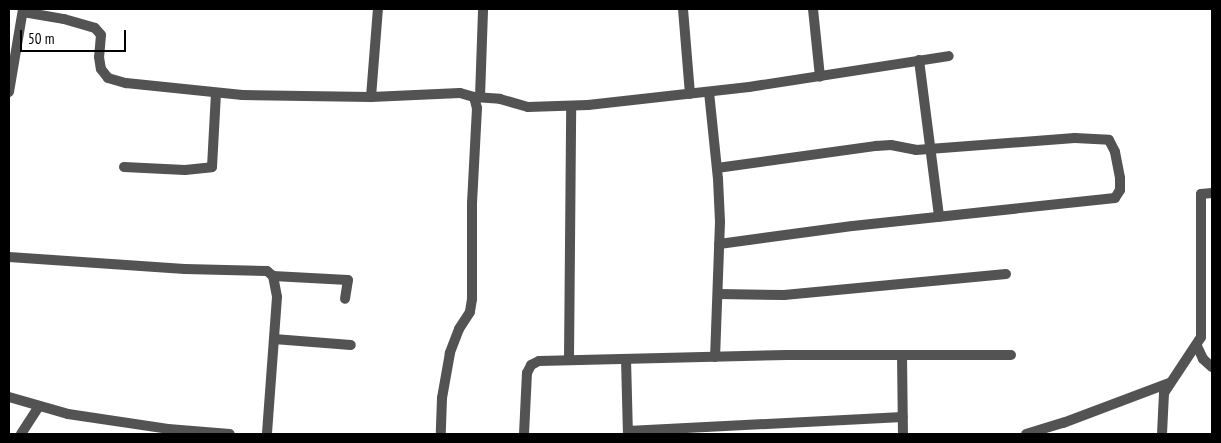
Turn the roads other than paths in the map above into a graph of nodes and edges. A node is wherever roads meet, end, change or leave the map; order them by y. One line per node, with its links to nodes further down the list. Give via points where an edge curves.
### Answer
1 (378, 9): 13 (street)
2 (483, 9): 14 (street)
3 (683, 9): 12 (street)
4 (813, 9): 8 (street)
5 (23, 10): 9 (street); 11 (street, via 96,28 100,36 101,69 108,78 165,89)
6 (949, 56): 7 (street)
7 (919, 60): 8 (street); 16 (street)
8 (820, 76): 10 (street)
9 (9, 92)
10 (709, 92): 12 (street); 18 (street)
11 (216, 93): 13 (street); 17 (street, via 212,167 185,170)
12 (690, 94): 15 (street)
13 (371, 97): 14 (street, via 460,93)
14 (477, 97): 15 (street, via 528,107); 44 (street, via 471,220 472,299 470,312 450,353 442,398)
15 (571, 106): 34 (street)
16 (930, 148): 18 (street, via 916,150 876,146); 20 (street); 20 (street, via 1101,138 1109,140 1115,152 1120,178 1120,190 1115,198)
17 (124, 167)
18 (717, 168): 21 (street)
19 (1212, 193): 29 (street, via 1201,194 1202,326)
20 (939, 217): 21 (street)
21 (719, 244): 25 (street)
22 (9, 257): 24 (street, via 185,269 258,270)
23 (1006, 274): 25 (street, via 784,295)
24 (273, 276): 26 (street, via 348,280); 27 (street, via 277,297)
25 (718, 294): 32 (street)
26 (345, 299)
27 (274, 339): 28 (street); 43 (street)
28 (351, 345)
29 (1197, 346): 35 (street, via 1203,359); 36 (street)
30 (902, 355): 31 (street); 32 (street); 39 (street)
31 (1011, 355)
32 (715, 357): 33 (street)
33 (626, 358): 34 (street); 40 (street)
34 (569, 359): 45 (street, via 539,361 531,365 526,380)
35 (1212, 367)
36 (1169, 383): 47 (street); 48 (street, via 1164,393)
37 (9, 397): 38 (street)
38 (39, 406): 41 (street); 42 (street, via 68,414 168,429)
39 (903, 417): 40 (street); 46 (street)
40 (628, 433)
41 (21, 434)
42 (230, 434)
43 (268, 434)
44 (442, 434)
45 (524, 434)
46 (903, 434)
47 (1026, 434)
48 (1162, 434)

